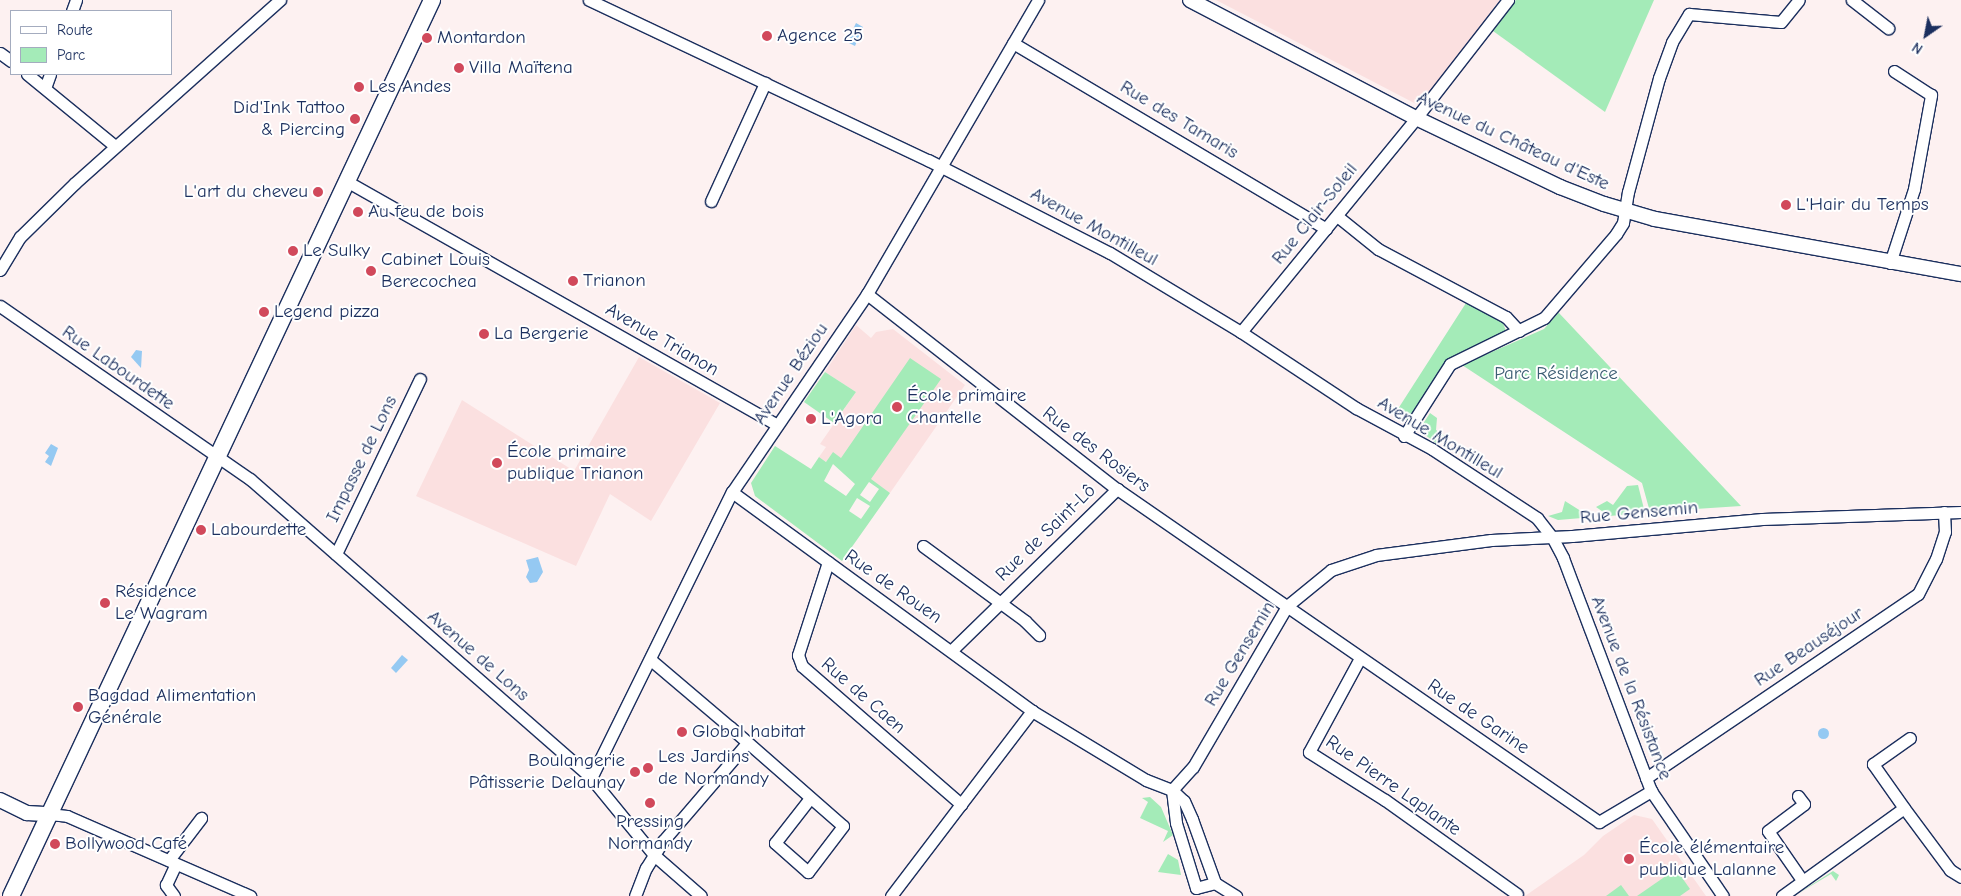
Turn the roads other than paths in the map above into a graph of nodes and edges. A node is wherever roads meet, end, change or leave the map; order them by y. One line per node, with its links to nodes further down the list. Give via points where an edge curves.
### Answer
1 (280, 0): 19 (street)
2 (432, 0): 21 (main road)
3 (589, 0): 16 (street, Avenue Montilleul)
4 (1038, 0): 10 (street, Avenue Béziou)
5 (1190, 0): 18 (street, Avenue du Château d'Este)
6 (1508, 0): 18 (street, Rue Clair-Soleil)
7 (1799, 0): 23 (street, via 1781,22 1689,14 1672,42 1659,78)
8 (1852, 0): 9 (street)
9 (1888, 28)
10 (1013, 43): 20 (street, Avenue Béziou); 25 (street, Rue des Tamaris)
11 (0, 53): 12 (street)
12 (10, 61)
13 (1894, 71): 26 (street, via 1931,95 1914,189)
14 (28, 75): 17 (street)
15 (50, 75): 17 (street)
16 (765, 83): 20 (street, Avenue Montilleul); 22 (street)
17 (45, 88): 19 (street)
18 (1416, 118): 23 (street, Avenue du Château d'Este, via 1560,188); 24 (street, Rue Clair-Soleil)
19 (115, 146): 27 (street, via 20,237)
20 (942, 167): 29 (street, Avenue Béziou); 32 (street, Avenue Montilleul, via 1110,253)
21 (348, 182): 34 (street, Avenue Trianon); 36 (main road)
22 (711, 201)
23 (1625, 210): 26 (street, Avenue du Château d'Este, via 1655,220); 31 (street, via 1623,223 1616,234 1544,318)
24 (1337, 216): 25 (street, Rue Clair-Soleil); 31 (street, via 1378,249 1506,316)
25 (1326, 229): 32 (street, Rue Clair-Soleil)
26 (1890, 263): 28 (street, Avenue du Château d'Este)
27 (0, 270)
28 (1961, 274)
29 (867, 294): 34 (street, Avenue Béziou); 37 (street, Rue des Rosiers)
30 (0, 306): 36 (street, Rue Labourdette)
31 (1519, 330): 35 (street, via 1455,360)
32 (1241, 332): 35 (street, Avenue Montilleul)
33 (420, 379): 43 (street, Impasse de Lons)
34 (777, 426): 38 (street, Avenue Béziou)
35 (1404, 436): 41 (street, Avenue Montilleul, via 1432,449 1537,518)
36 (218, 457): 43 (street, Avenue de Lons, via 250,479); 63 (main road)
37 (1117, 489): 45 (street, Rue de Saint-Lô); 46 (street, Rue des Rosiers)
38 (732, 492): 44 (street, Rue de Rouen); 50 (street, Avenue Béziou)
39 (1944, 512): 40 (street, Rue Gensemin); 41 (street, Rue Gensemin, via 1762,519); 55 (street, Rue Beauséjour, via 1945,532 1936,559 1918,594)
40 (1961, 512)
41 (1552, 537): 46 (street, Rue Gensemin, via 1491,540 1376,555 1331,570); 55 (street, Avenue de la Résistance)
42 (923, 546): 45 (street, Rue de Saint-Lô)
43 (336, 554): 54 (street, Avenue de Lons)
44 (828, 562): 48 (street, Rue de Rouen); 61 (street, Rue de Caen, via 798,655 802,666)
45 (999, 601): 47 (street, Rue de Saint-Lô); 48 (street, Rue de Saint-Lô)
46 (1287, 606): 49 (street, Rue de Garine); 56 (street, Rue Gensemin, via 1193,768)
47 (1039, 635)
48 (952, 650): 51 (street, Rue de Rouen)
49 (1360, 658): 57 (street, Rue de Garine, via 1599,822); 71 (street, Rue Pierre Laplante, via 1309,752 1385,800)
50 (651, 660): 53 (street); 54 (street, Avenue Béziou)
51 (1032, 710): 56 (street, via 1146,780); 61 (street)
52 (1910, 738): 62 (street, via 1873,764)
53 (748, 743): 59 (street); 65 (street)
54 (591, 778): 65 (street, Avenue de Lons)
55 (1646, 778): 57 (street, Avenue de la Résistance)
56 (1172, 790): 69 (street, via 1184,802 1192,819); 70 (street, via 1174,815)
57 (1651, 791): 79 (street, Avenue de la Résistance)
58 (1798, 796): 68 (street, via 1804,804 1768,831)
59 (810, 798): 59 (street, via 843,826 808,872 775,843)
60 (0, 800): 63 (street, via 27,813)
61 (961, 804): 77 (street)
62 (1904, 808): 67 (street, via 1950,870); 68 (street)
63 (50, 814): 66 (street, via 67,816); 72 (main road)
64 (201, 818): 66 (street)
65 (654, 855): 75 (street); 76 (street, Avenue de Lons)
66 (172, 862): 73 (street, via 166,885); 74 (street)
67 (1961, 877)
68 (1802, 880): 80 (street)
69 (1215, 883): 70 (street); 78 (street)
70 (1194, 892)
71 (1517, 894)
72 (11, 896)
73 (174, 896)
74 (250, 896)
75 (635, 896)
76 (701, 896)
77 (890, 896)
78 (1236, 896)
79 (1723, 896)
80 (1782, 896)

